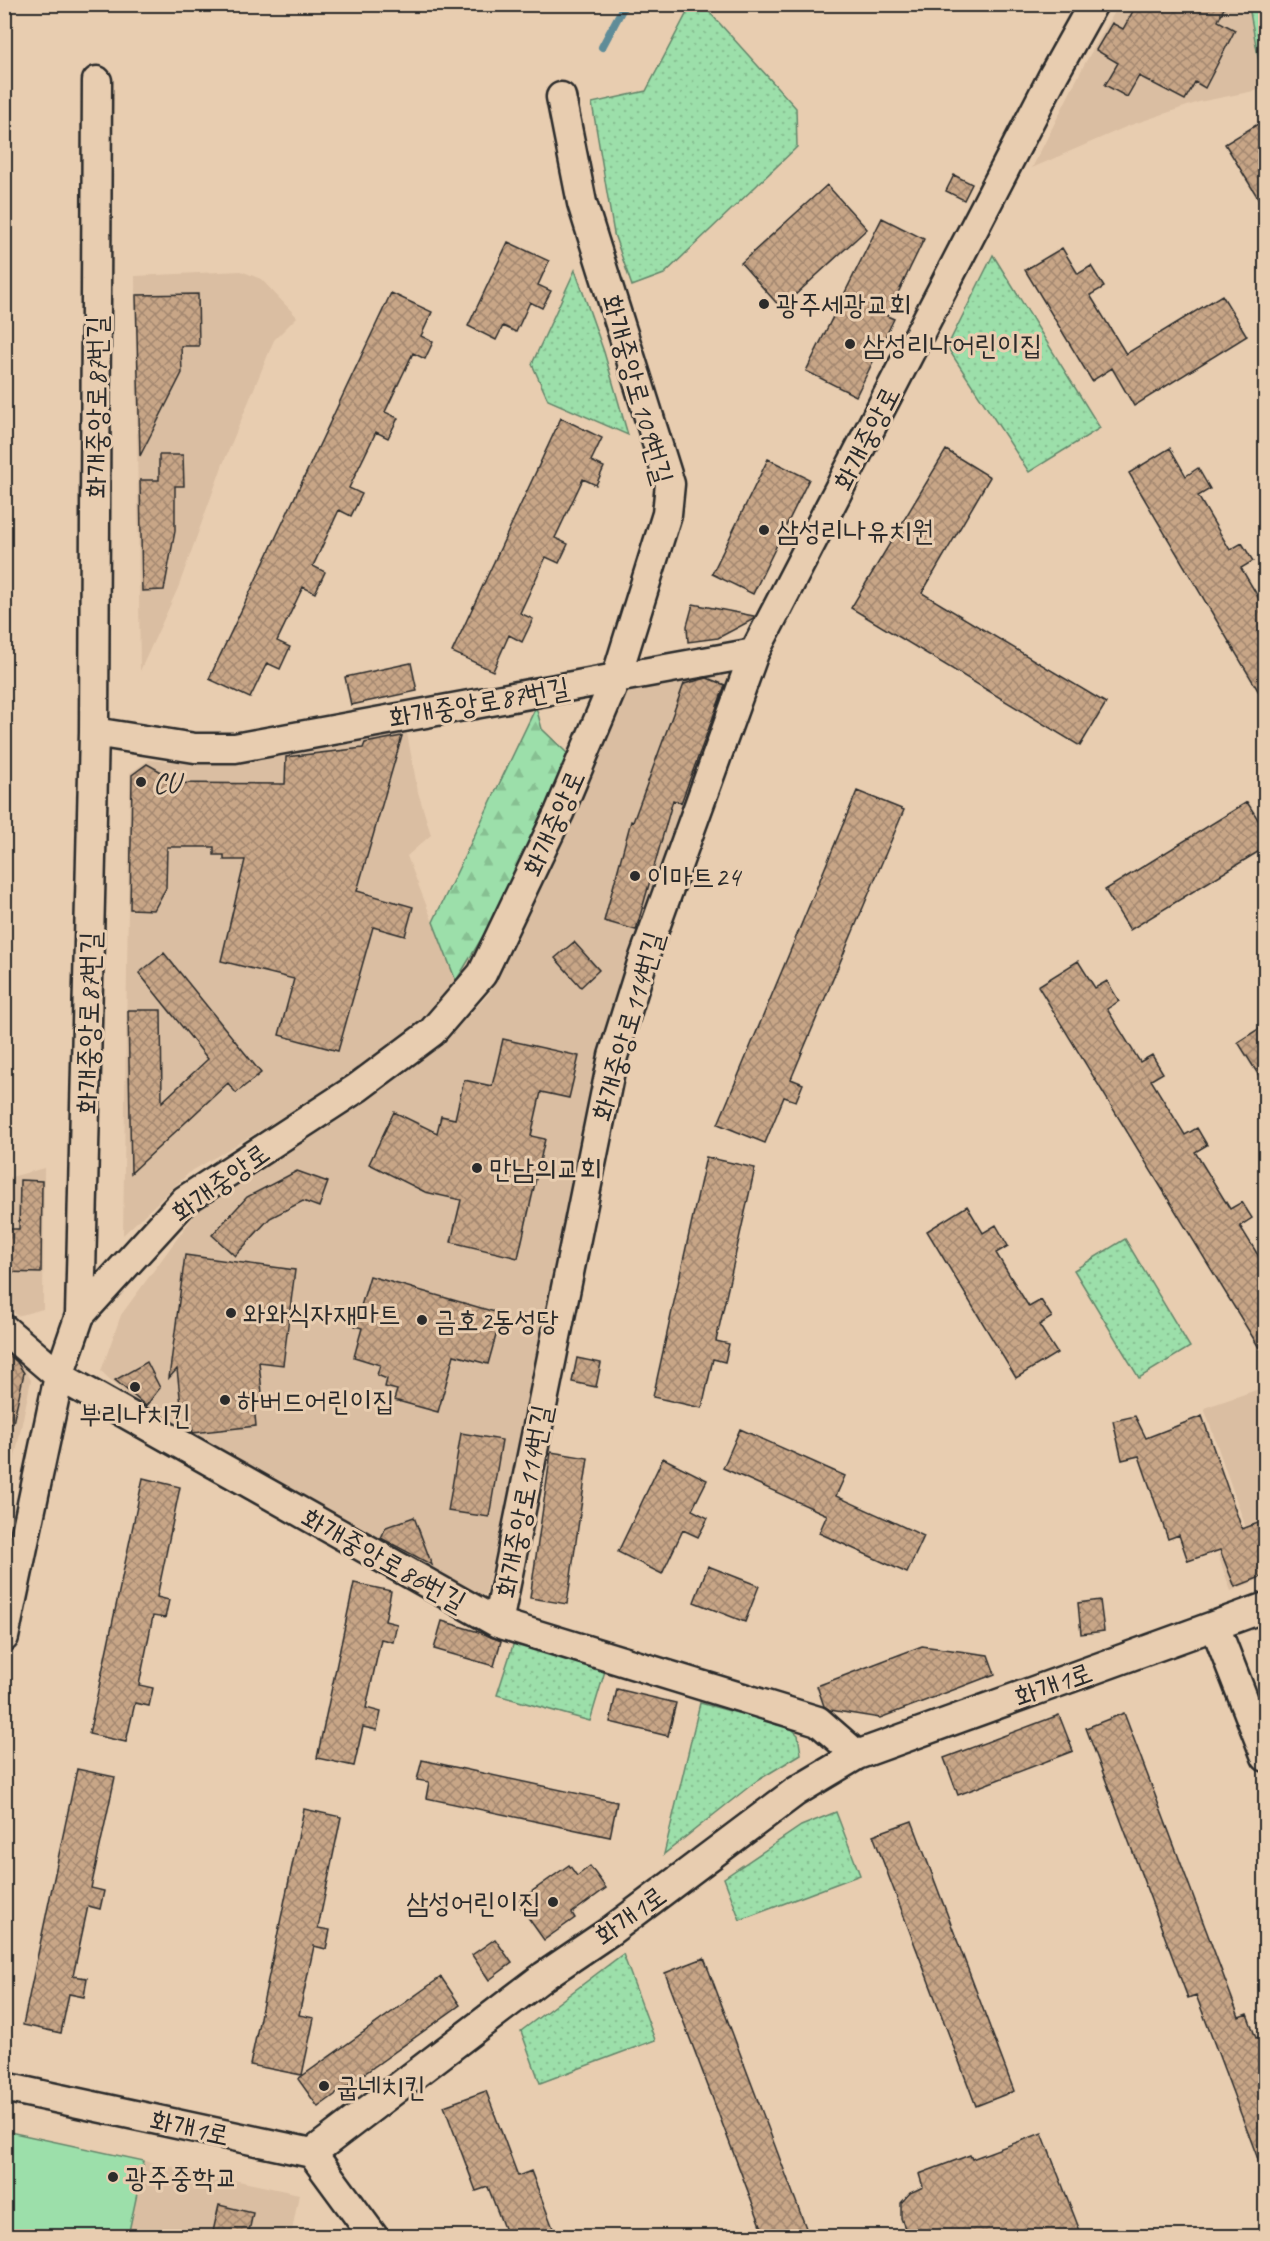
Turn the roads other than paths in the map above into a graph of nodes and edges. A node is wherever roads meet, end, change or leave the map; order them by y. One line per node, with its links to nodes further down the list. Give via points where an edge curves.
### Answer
1 (1093, 4): 4 (street, 화개중앙로)
2 (97, 81): 6 (street, 화개중앙로87번길)
3 (561, 98): 5 (street, 화개중앙로109번길, via 582,203 670,484 667,514)
4 (754, 653): 5 (street); 11 (street, 화개중앙로114번길, via 612,1056)
5 (616, 678): 6 (street, 화개중앙로87번길, via 235,747 195,748); 7 (street, 화개중앙로, via 559,813 482,974 432,1032 357,1088 185,1200)
6 (94, 732): 7 (street, 화개중앙로87번길)
7 (80, 1315): 9 (street, 화개중앙로)
8 (4, 1329): 9 (street, 화개중앙로86번길)
9 (59, 1376): 11 (street, 화개중앙로86번길); 13 (street, 화개중앙로)
10 (1266, 1607): 12 (street, 화개1로)
11 (498, 1623): 14 (street, 화개중앙로86번길, via 818,1721)
12 (1215, 1626): 14 (street, 화개1로); 15 (street)
13 (4, 1637)
14 (857, 1755): 17 (street, 화개1로, via 795,1792)
15 (1266, 1757)
16 (4, 2087): 17 (street, 화개1로)
17 (312, 2153): 18 (street)
18 (373, 2236)

